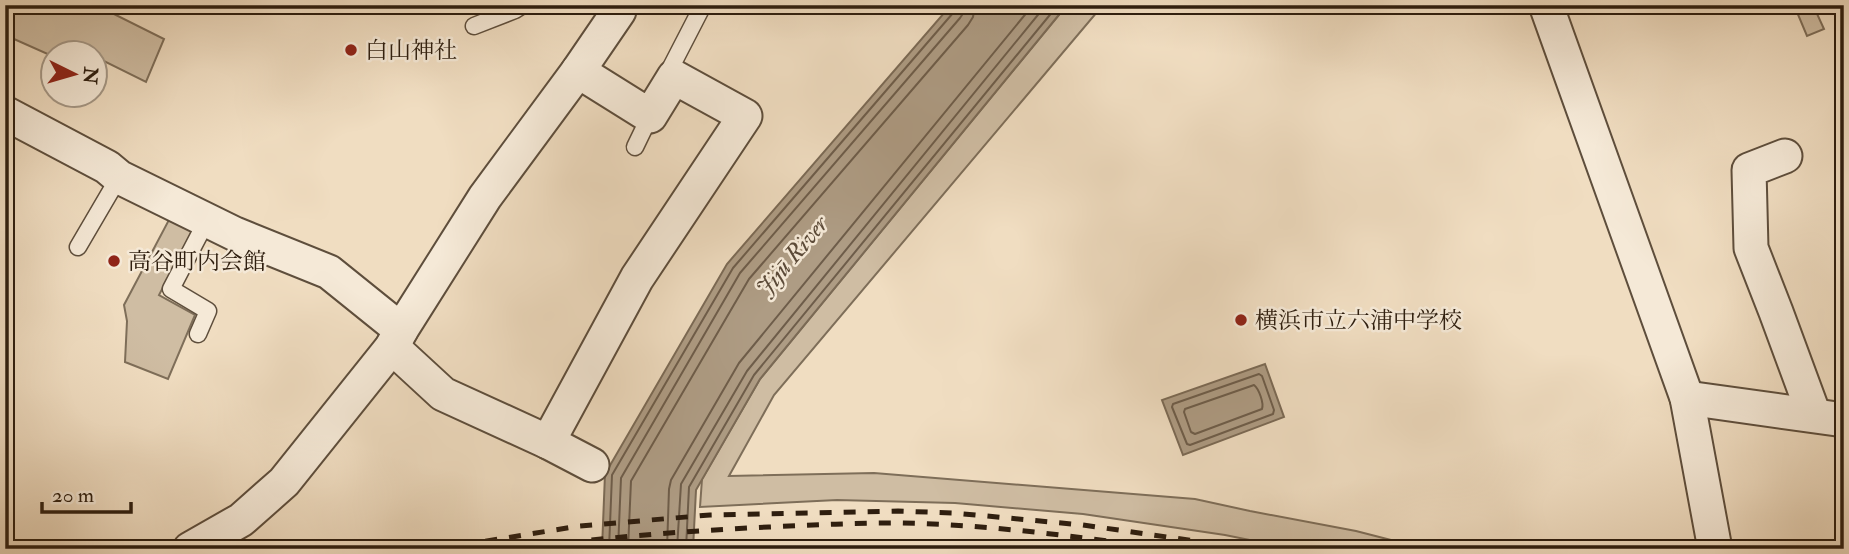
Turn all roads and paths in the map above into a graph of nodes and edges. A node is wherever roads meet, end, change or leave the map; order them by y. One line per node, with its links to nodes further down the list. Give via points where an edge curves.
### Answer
1 (523, 5): 5 (lane)
2 (620, 5): 6 (street)
3 (1547, 6): 17 (street)
4 (701, 9): 7 (lane, via 668,73)
5 (474, 26)
6 (578, 71): 9 (street); 16 (street, via 485,197)
7 (674, 77): 9 (street); 19 (street, via 745,116 637,278)
8 (5, 113): 12 (street)
9 (650, 116): 10 (lane)
10 (635, 147)
11 (1785, 156): 18 (street, via 1749,170 1751,248 1776,312)
12 (119, 177): 13 (street); 14 (lane)
13 (207, 220): 15 (lane, via 171,289 208,311); 16 (street, via 329,272)
14 (78, 247)
15 (198, 334)
16 (396, 338): 19 (street, via 443,394); 21 (street, via 284,482 241,520)
17 (1687, 398): 18 (street); 22 (street)
18 (1829, 418)
19 (548, 442): 20 (street)
20 (592, 465)
21 (190, 549)
22 (1715, 549)

